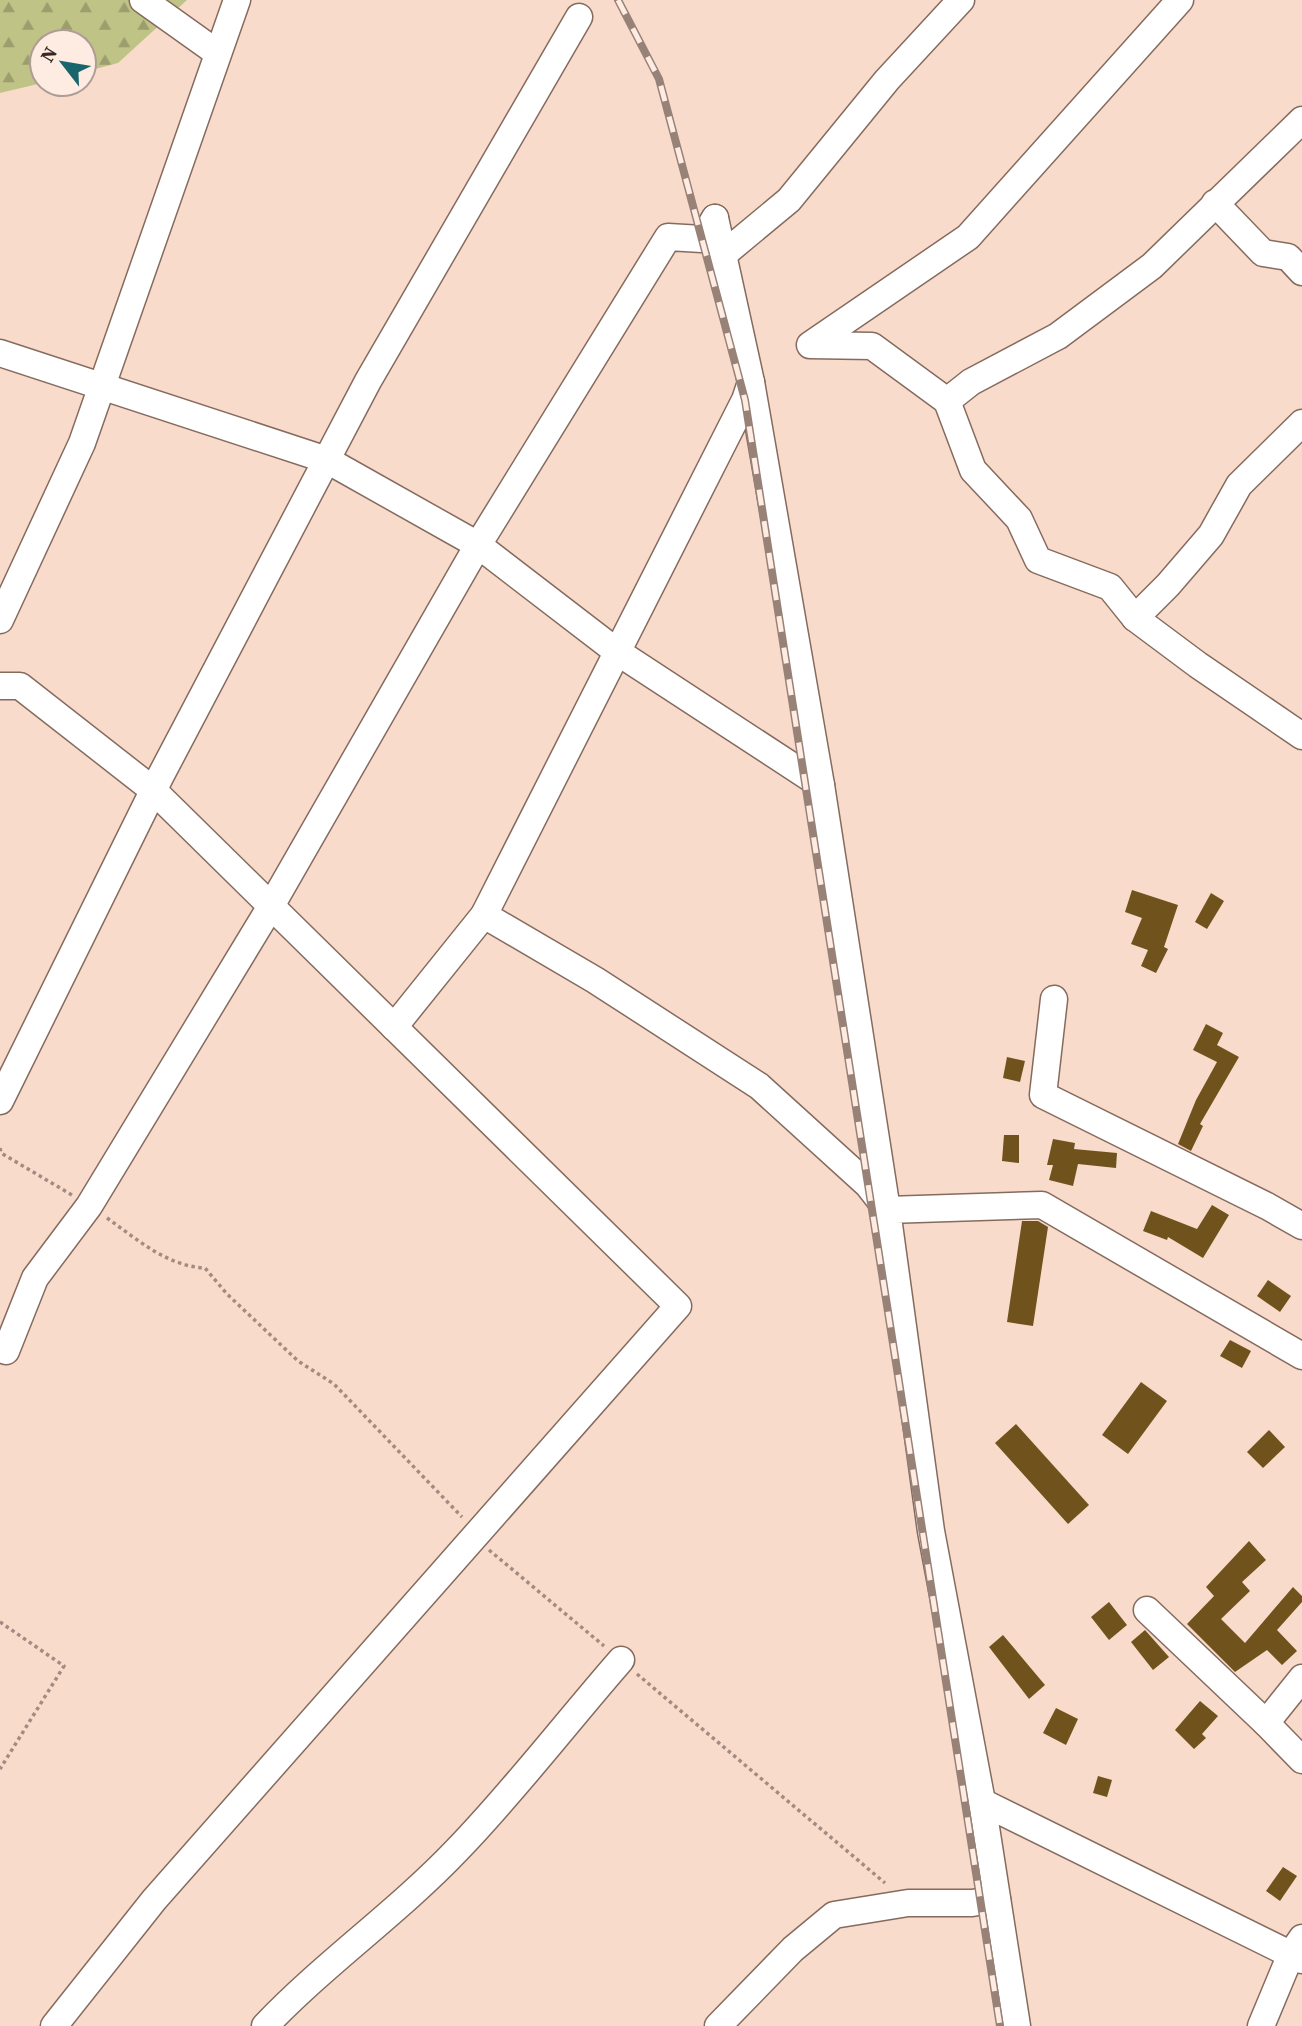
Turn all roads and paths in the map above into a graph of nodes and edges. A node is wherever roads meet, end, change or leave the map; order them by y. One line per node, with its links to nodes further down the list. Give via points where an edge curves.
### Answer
1 (143, 0): 6 (street)
2 (237, 0): 6 (street)
3 (961, 0): 9 (street, via 887,80 789,200)
4 (1180, 0): 14 (street, via 968,237 810,345 872,346)
5 (579, 17): 16 (street)
6 (216, 52): 13 (street)
7 (1302, 120): 8 (street)
8 (1215, 203): 10 (street, via 1263,253 1288,257); 14 (street, via 1152,266 1069,328 971,382)
9 (724, 254): 12 (street); 17 (street, via 715,218 702,239 668,237)
10 (1302, 272)
11 (0, 353): 13 (street)
12 (751, 382): 20 (street); 23 (street)
13 (102, 384): 16 (street); 19 (street, via 82,443)
14 (947, 401): 18 (street, via 973,470 1019,520 1038,560 1110,587)
15 (1302, 423): 18 (street, via 1239,485 1211,535)
16 (327, 460): 17 (street); 24 (street)
17 (478, 545): 20 (street); 25 (street)
18 (1135, 618): 22 (street)
19 (0, 620)
20 (616, 650): 23 (street); 26 (street)
21 (0, 686): 24 (street, via 20,686)
22 (1302, 736)
23 (821, 785): 32 (street)
24 (153, 790): 25 (street); 29 (street)
25 (271, 906): 28 (street); 31 (street)
26 (484, 915): 28 (street); 32 (street, via 759,1086 868,1185)
27 (1054, 999): 33 (street, via 1043,1095)
28 (394, 1027): 36 (street, via 678,1306)
29 (0, 1101)
30 (0, 1148): 31 (path, via 1,1153)
31 (89, 1206): 34 (street, via 35,1278); 36 (path, via 184,1267 205,1268 298,1361 334,1384 395,1445 460,1513)
32 (887, 1210): 35 (street, via 1042,1205); 44 (street, via 931,1531)
33 (1302, 1226)
34 (6, 1351)
35 (1302, 1356)
36 (475, 1538): 39 (path); 48 (street, via 154,1900)
37 (1147, 1611): 41 (street)
38 (0, 1622): 43 (path, via 64,1665)
39 (621, 1660): 46 (path); 49 (street, via 458,1849 300,1989)
40 (1302, 1678): 41 (street)
41 (1266, 1723): 42 (street)
42 (1302, 1760)
43 (0, 1769)
44 (982, 1802): 45 (street); 47 (street)
45 (997, 1899): 46 (street); 51 (street)
46 (908, 1903): 50 (street, via 834,1915)
47 (1298, 1951): 52 (street)
48 (54, 2026)
49 (265, 2026)
50 (718, 2026)
51 (1017, 2026)
52 (1261, 2026)

